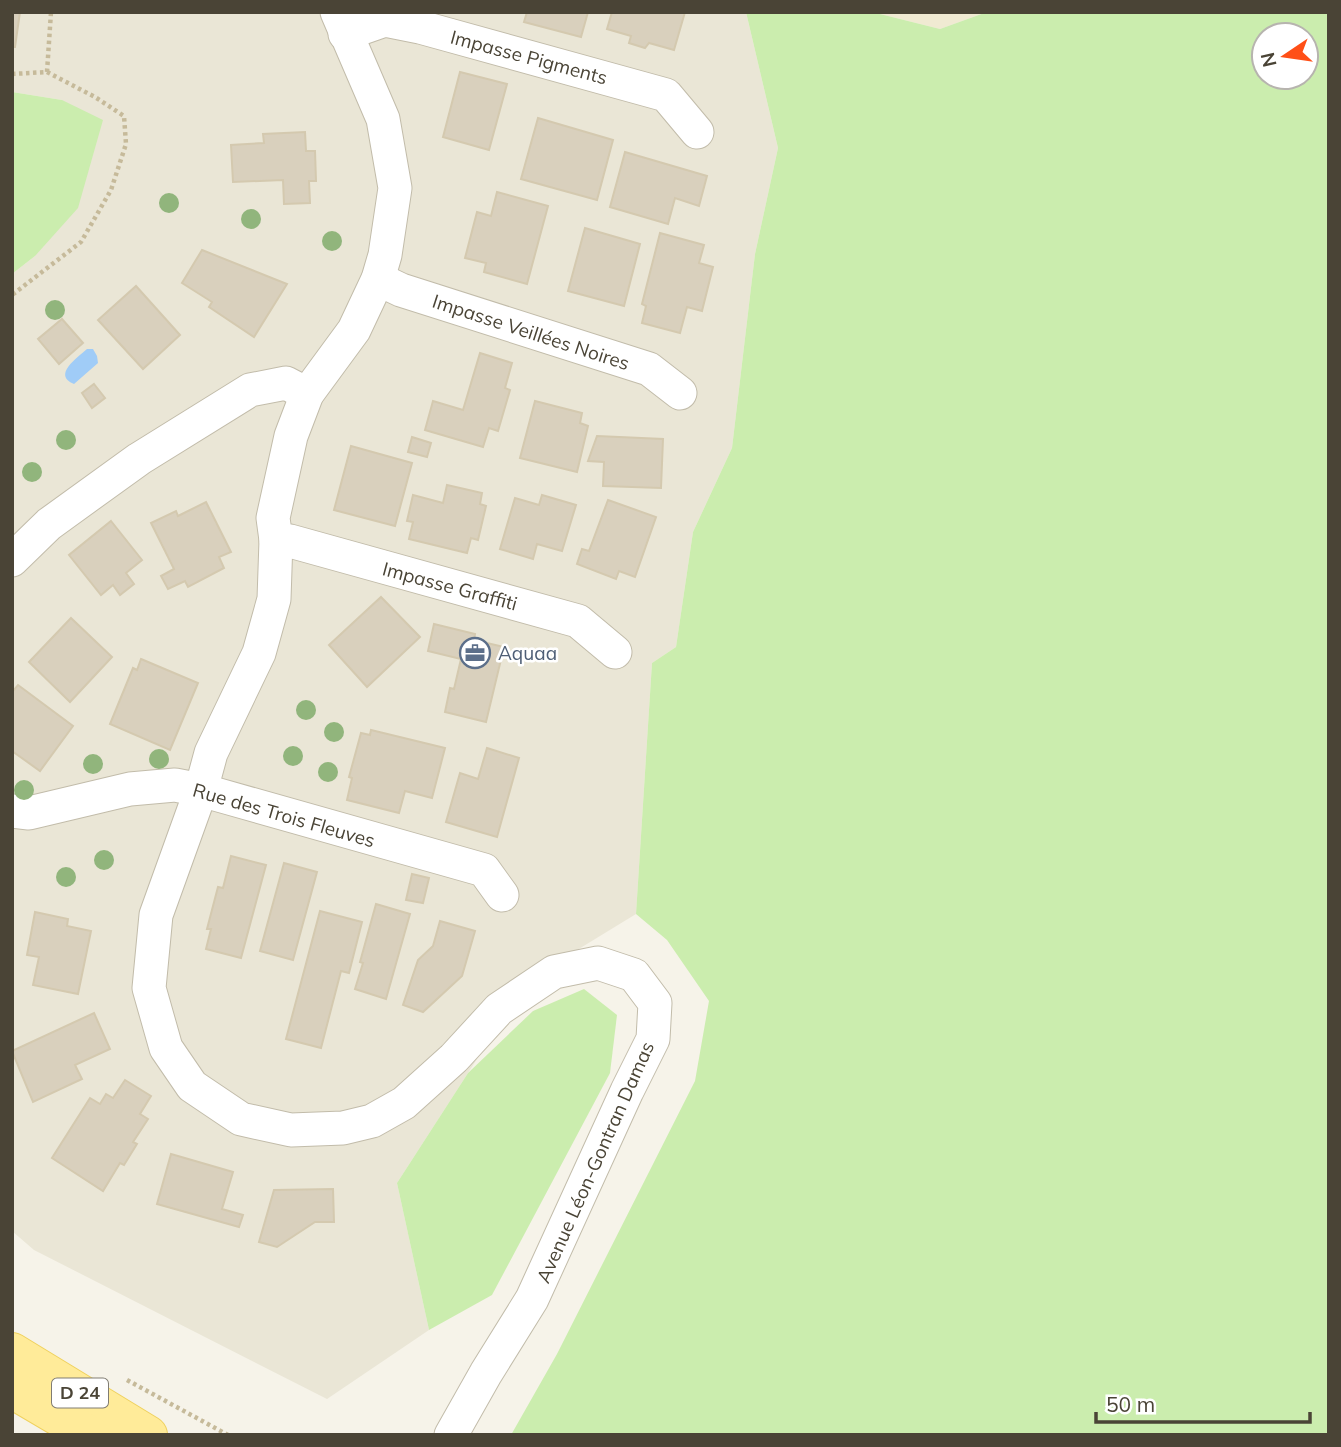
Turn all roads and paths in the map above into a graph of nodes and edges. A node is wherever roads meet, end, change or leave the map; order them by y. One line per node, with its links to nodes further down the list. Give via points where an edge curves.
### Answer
1 (51, 12): 3 (path)
2 (341, 23): 5 (street, Impasse Pigments, via 385,20 420,27 666,95); 6 (street, Avenue Léon-Gontran Damas, via 383,119 395,188)
3 (47, 72): 4 (path); 7 (path, via 124,116 126,144 111,190 81,242)
4 (12, 74)
5 (697, 132)
6 (378, 279): 8 (street, Impasse Veillées Noires, via 649,369); 9 (street, Avenue Léon-Gontran Damas, via 354,330)
7 (12, 295)
8 (680, 393)
9 (307, 394): 10 (street, Avenue Léon-Gontran Damas, via 291,436 273,518); 11 (street, via 286,383 250,390 139,458 49,524)
10 (276, 540): 12 (street, Impasse Graffiti, via 578,621); 13 (street, Avenue Léon-Gontran Damas, via 274,599 259,653 211,753)
11 (12, 560)
12 (615, 652)
13 (201, 790): 14 (street, Rue des Trois Fleuves, via 175,785 130,789 29,813); 15 (street, Rue des Trois Fleuves, via 484,870); 20 (street, Avenue Léon-Gontran Damas, via 156,915 149,988 166,1048 192,1086 241,1119 291,1130 343,1128 372,1121 404,1102 454,1058 499,1009 554,972 598,962 634,975 655,1003 653,1039 533,1299)
14 (12, 811)
15 (502, 895)
16 (12, 1352): 19 (main road, D 24)
17 (12, 1389): 18 (main road, D 24)
18 (90, 1435)
19 (148, 1435)
20 (451, 1435)

